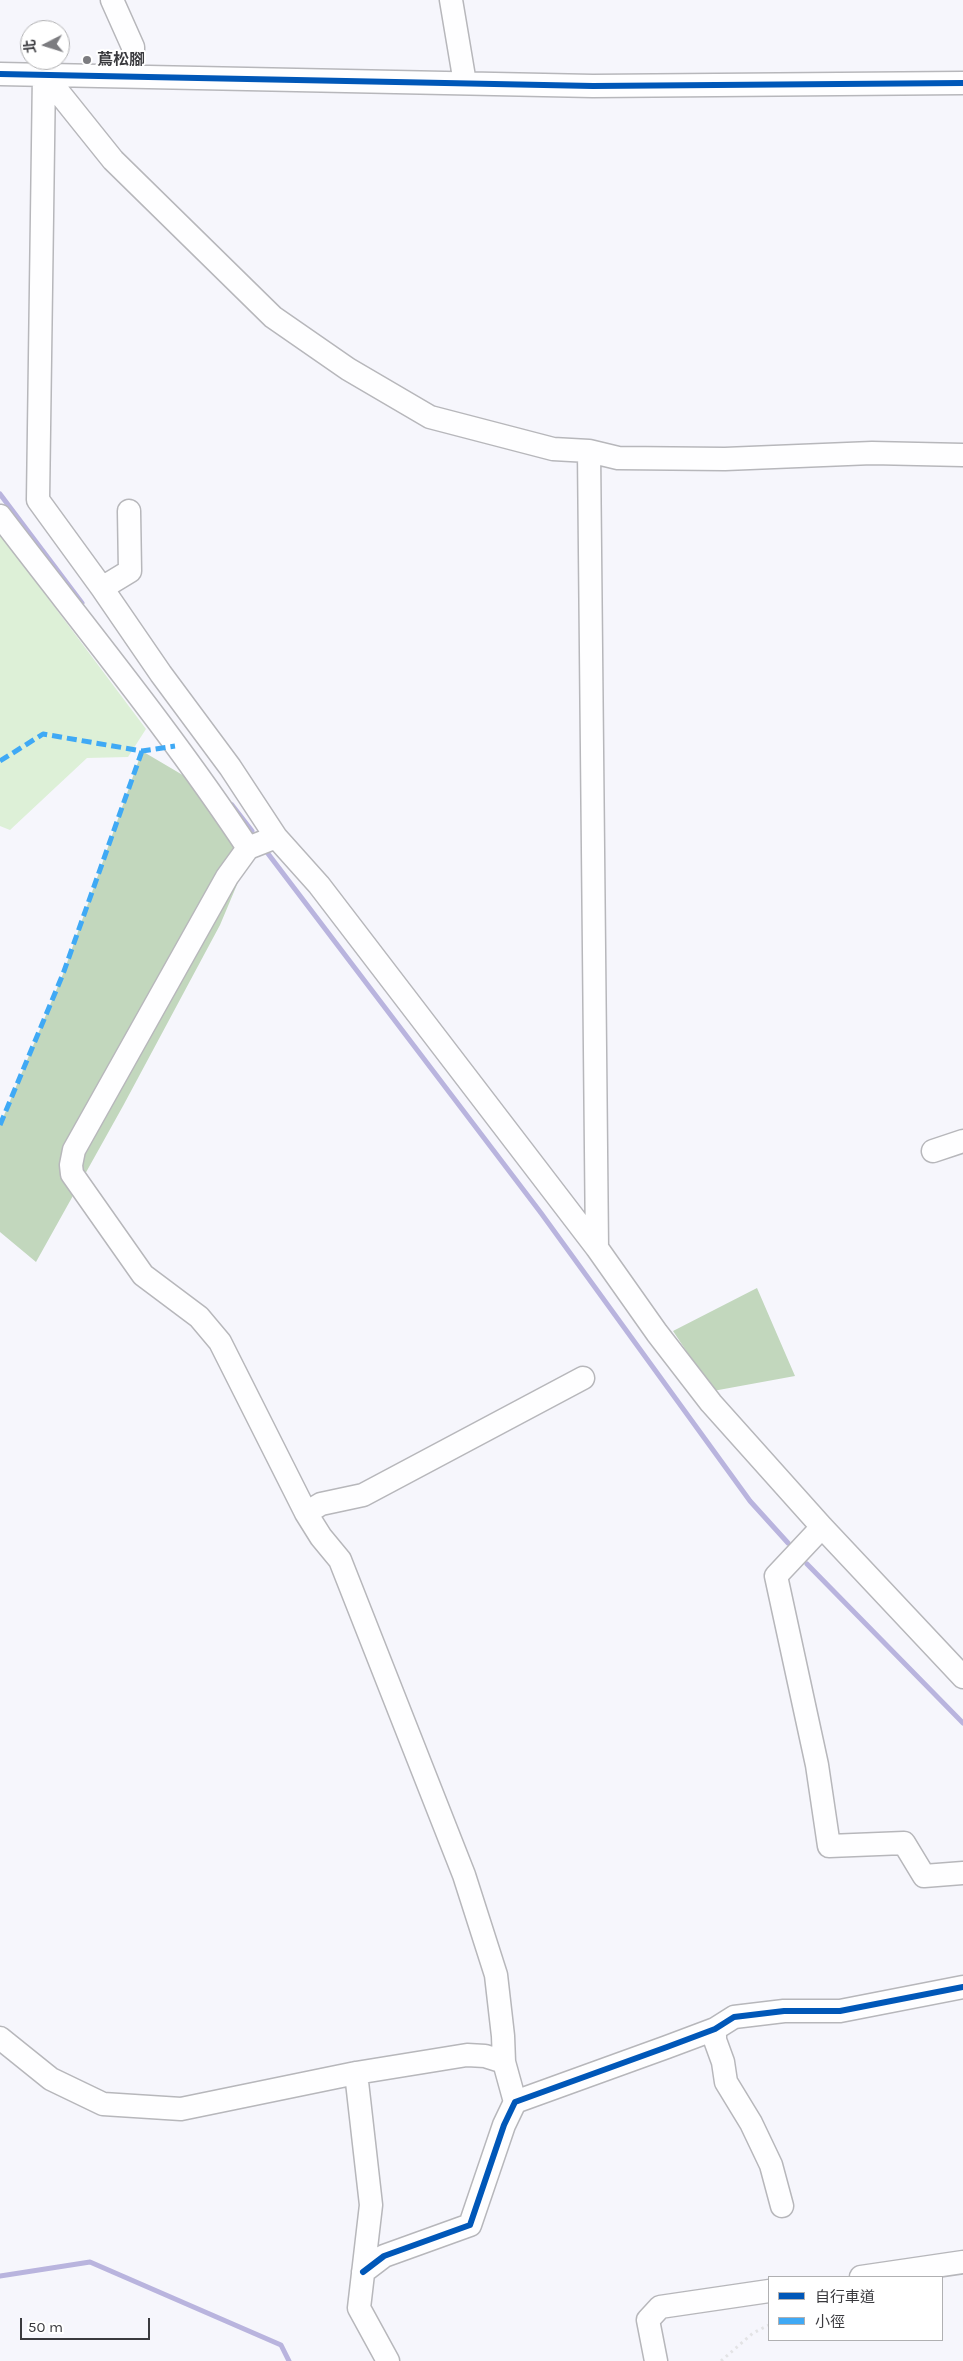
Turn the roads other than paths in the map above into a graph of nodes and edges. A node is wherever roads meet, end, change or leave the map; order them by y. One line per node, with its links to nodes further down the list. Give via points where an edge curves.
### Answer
1 (112, 0): 5 (street, via 133,48)
2 (450, 0): 6 (street)
3 (0, 74): 4 (street)
4 (44, 74): 5 (street); 8 (street, via 113,160 273,317 348,370 430,417 553,449); 12 (street, via 38,500)
5 (133, 76): 6 (street)
6 (465, 83): 7 (street, via 602,86)
7 (963, 83)
8 (589, 451): 9 (street, via 618,458); 17 (street)
9 (963, 455)
10 (129, 511): 12 (street, via 130,571)
11 (0, 516): 14 (street, via 117,667)
12 (102, 588): 13 (street)
13 (276, 837): 14 (street); 17 (street, via 319,885)
14 (248, 848): 19 (street, via 208,908 74,1150 71,1165 72,1174 143,1275 199,1317 220,1342)
15 (963, 1141): 16 (street)
16 (933, 1151)
17 (597, 1248): 20 (street, via 711,1404)
18 (582, 1378): 19 (street, via 362,1495 320,1504)
19 (306, 1513): 26 (street, via 340,1560 464,1875 496,1976)
20 (822, 1527): 21 (street); 22 (street, via 776,1576 817,1766 829,1846 904,1842 924,1876)
21 (963, 1677)
22 (963, 1874)
23 (963, 1987): 24 (street, via 840,2011 784,2011 734,2017)
24 (715, 2029): 28 (street); 29 (street, via 714,2040 726,2082 771,2165)
25 (0, 2038): 27 (street, via 51,2078 103,2104 180,2109)
26 (504, 2062): 27 (street, via 468,2055); 28 (street)
27 (356, 2074): 31 (street, via 371,2205)
28 (515, 2102): 31 (street, via 470,2225 384,2256)
29 (782, 2206)
30 (963, 2262): 32 (street)
31 (362, 2272): 34 (street, via 359,2308)
32 (868, 2276)
33 (768, 2291): 35 (street, via 660,2307 648,2320)
34 (388, 2361)
35 (656, 2361)

